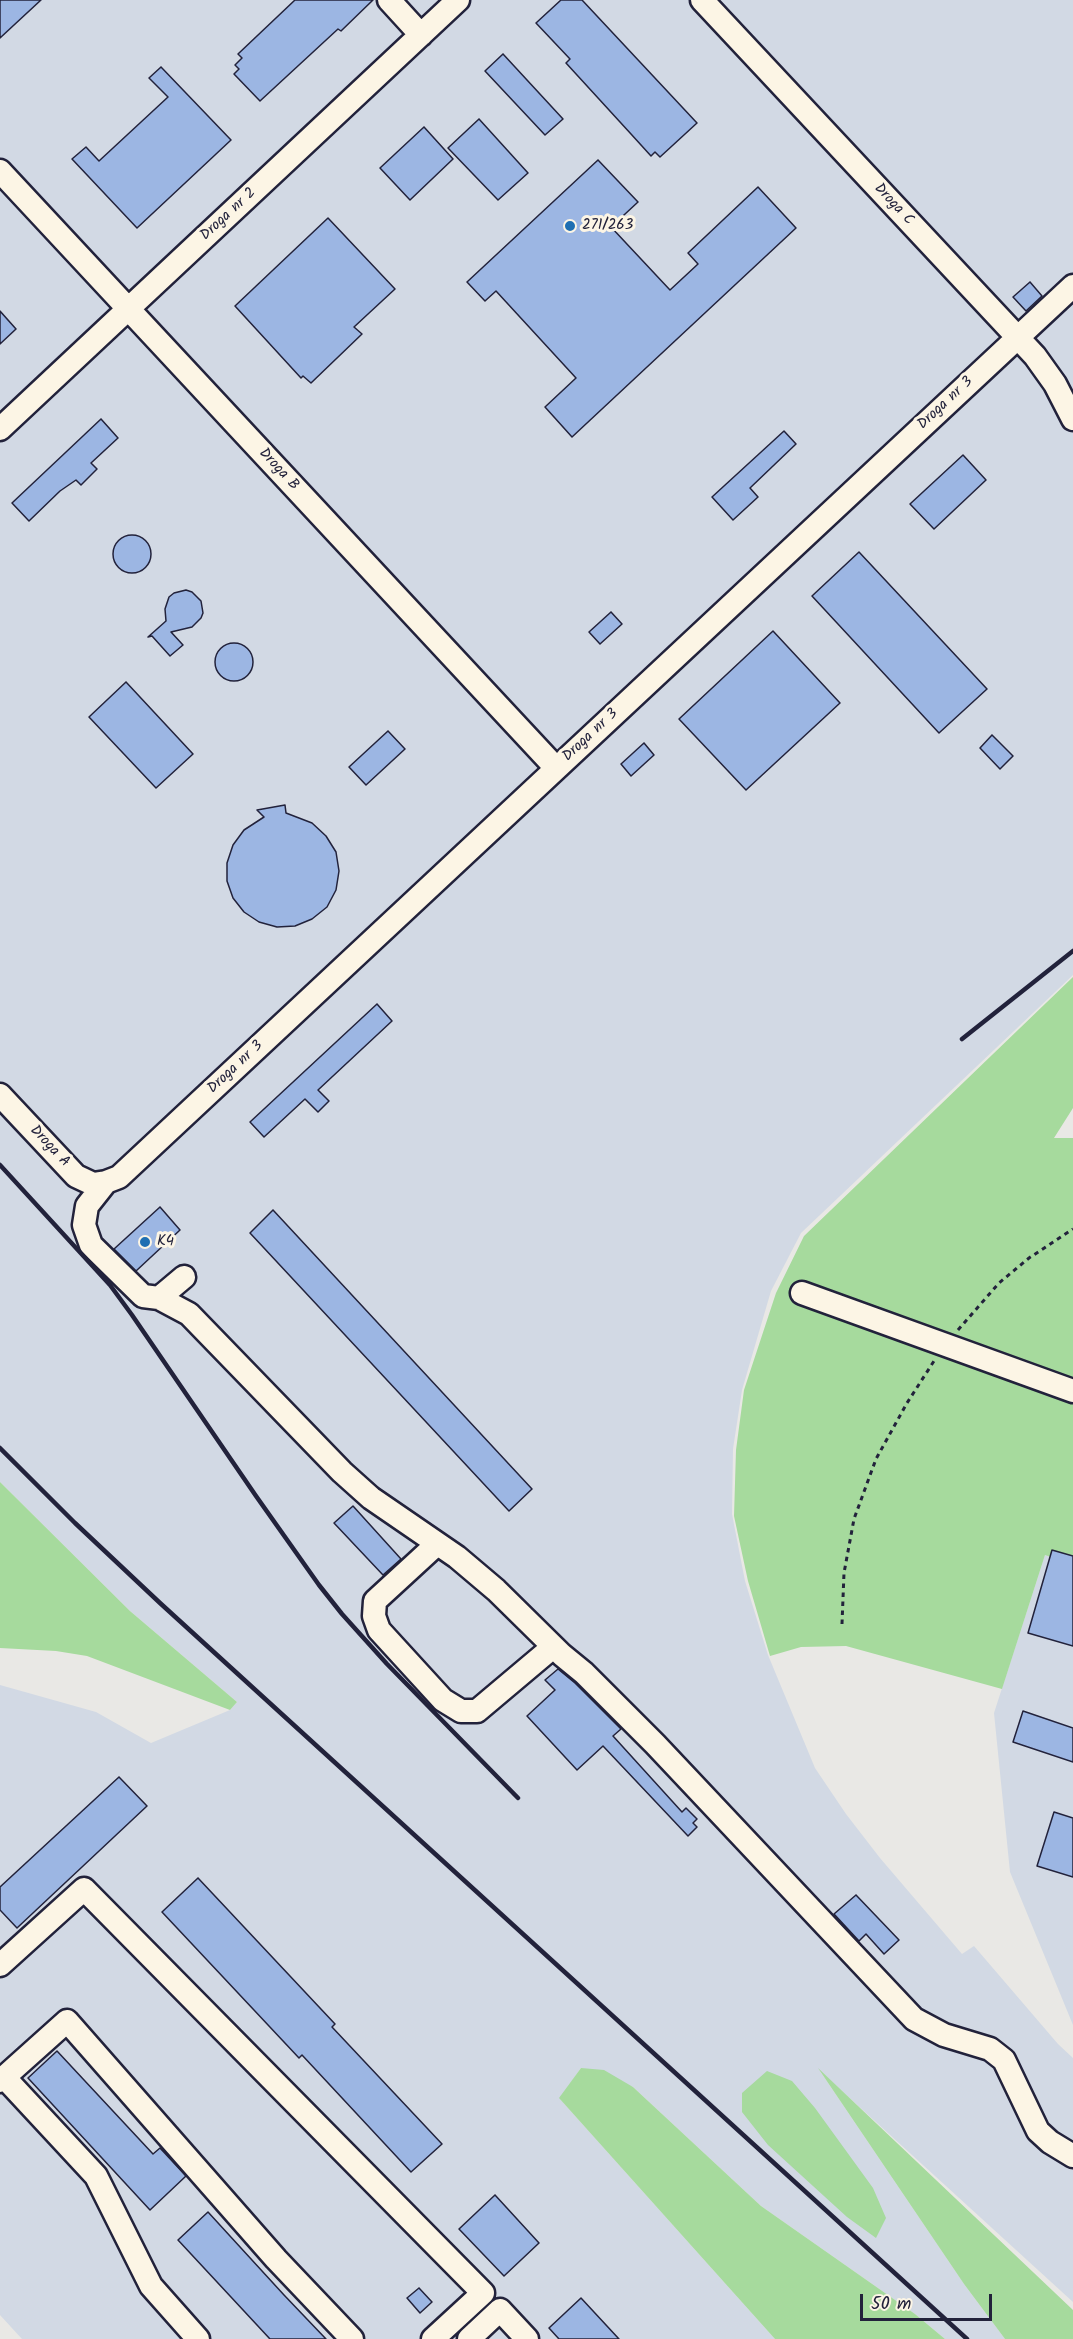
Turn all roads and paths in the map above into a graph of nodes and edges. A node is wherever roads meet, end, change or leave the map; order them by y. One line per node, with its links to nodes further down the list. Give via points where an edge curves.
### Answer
1 (389, 0): 4 (street)
2 (458, 0): 4 (street, Droga nr 2)
3 (702, 0): 8 (street, Droga C)
4 (422, 35): 7 (street, Droga nr 2)
5 (0, 171): 7 (street, Droga B)
6 (1073, 286): 8 (street, Droga nr 3)
7 (128, 309): 10 (street, Droga nr 2); 11 (street, Droga B)
8 (1017, 338): 9 (street, Droga C, via 1055,384); 11 (street, Droga nr 3)
9 (1073, 419)
10 (0, 429)
11 (556, 768): 13 (street, Droga nr 3, via 119,1177)
12 (0, 1095): 13 (street, Droga A, via 76,1176 93,1184)
13 (106, 1182): 17 (street, Droga nr 3, via 87,1206 84,1226 91,1245 143,1296)
14 (1073, 1229): 18 (path, via 999,1283)
15 (184, 1276): 17 (street)
16 (802, 1293): 18 (street)
17 (159, 1298): 20 (street, Droga nr 3, via 189,1314 371,1498)
18 (945, 1345): 19 (street); 21 (path, via 876,1460 854,1519 844,1573)
19 (1073, 1391)
20 (437, 1544): 22 (street, Droga nr 3, via 496,1590); 22 (street, via 375,1601 374,1616 379,1630 443,1700 461,1710 477,1710)
21 (842, 1624)
22 (553, 1647): 25 (street, Droga nr 3, via 655,1744 914,2019 944,2035 990,2049 1004,2060 1038,2131)
23 (0, 1965): 26 (street, via 84,1889)
24 (2, 2079): 28 (street, via 96,2176 151,2286); 29 (street, via 67,2021 276,2259)
25 (1073, 2156)
26 (483, 2293): 27 (street); 30 (street)
27 (500, 2310): 31 (street); 32 (street)
28 (198, 2339)
29 (352, 2339)
30 (433, 2339)
31 (469, 2339)
32 (527, 2339)

